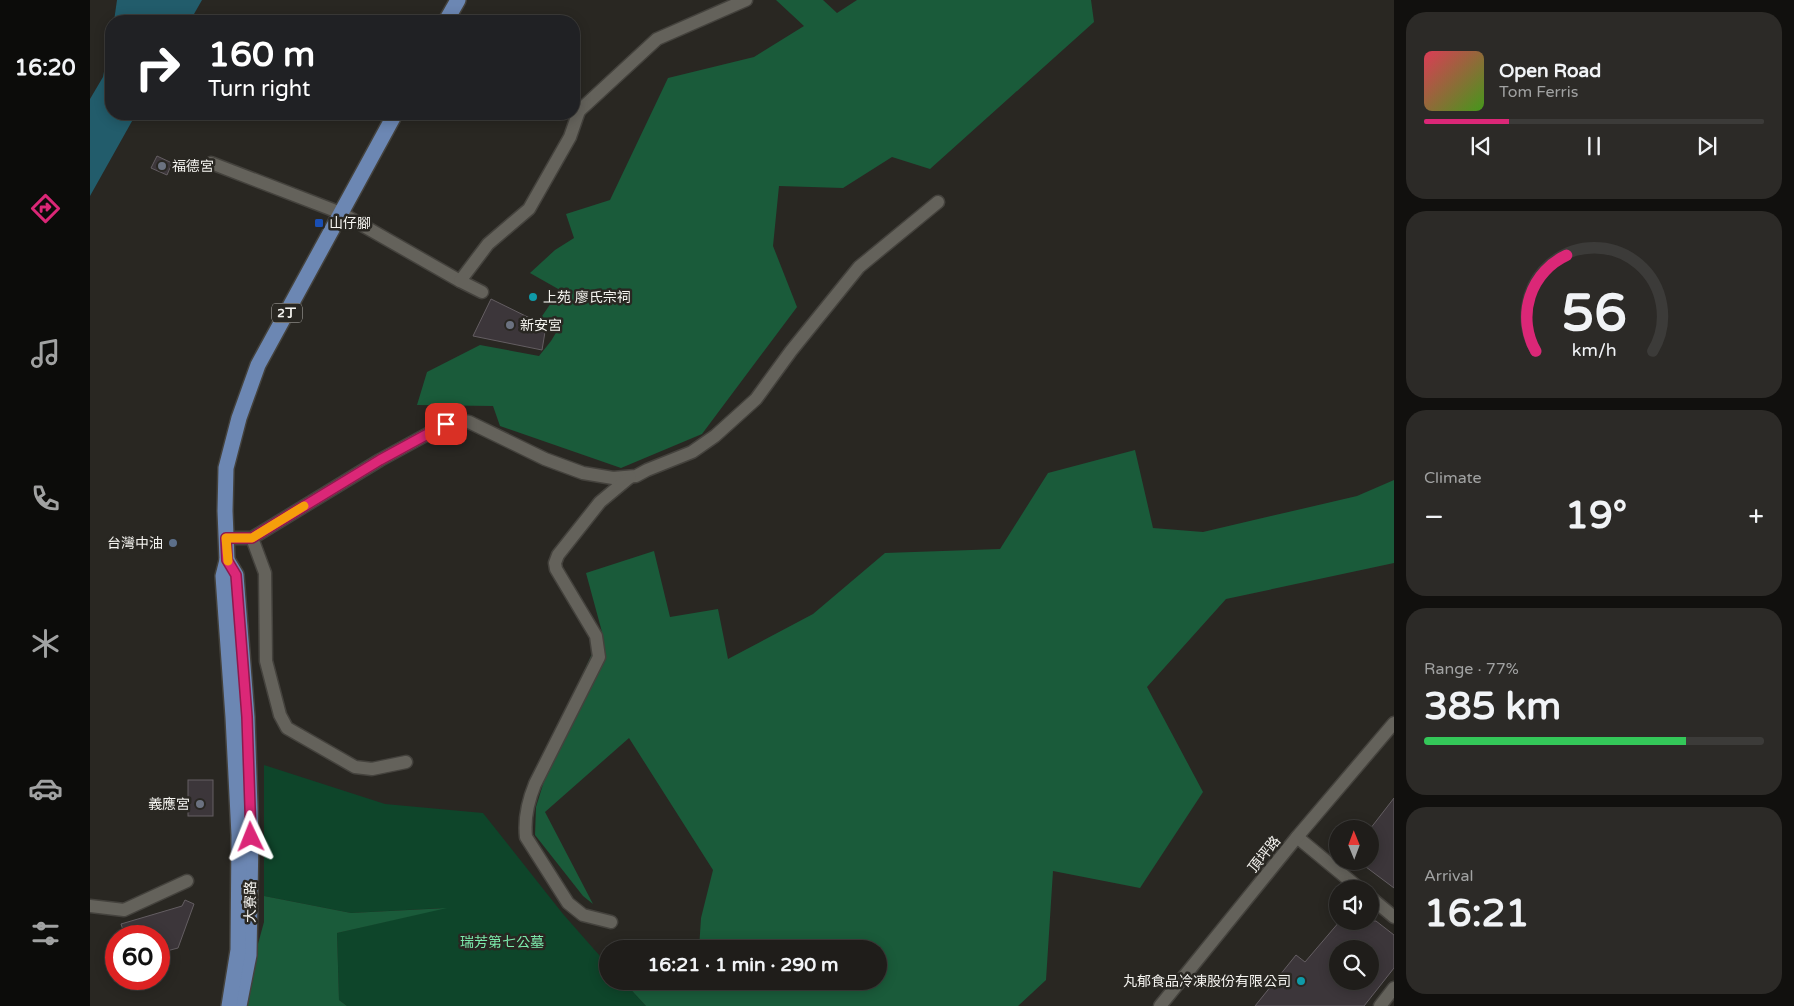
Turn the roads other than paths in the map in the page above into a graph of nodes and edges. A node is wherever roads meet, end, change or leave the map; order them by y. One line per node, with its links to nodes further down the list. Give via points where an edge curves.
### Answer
1 (458, 0): 3 (main road)
2 (746, 0): 4 (street, via 657,39)
3 (449, 15)
4 (580, 106)
5 (392, 120): 9 (main road, 2丁)
6 (574, 120): 10 (street, via 570,137 529,209 488,244)
7 (211, 162): 9 (street)
8 (938, 202): 12 (street, via 859,267 756,399 715,436 692,452)
9 (341, 214): 10 (street); 13 (main road, 2丁, via 258,365 226,468)
10 (460, 281): 11 (street)
11 (482, 292)
12 (630, 477): 14 (street, via 612,478 583,473 459,420 380,460); 24 (street, via 600,502 555,562 596,636 599,657 535,784 529,798 525,827 526,837 568,903 583,915)
13 (226, 532): 14 (street); 15 (main road, 大寮路 / 2丁)
14 (252, 538): 17 (street, via 265,573 267,666 280,715 287,728 355,767 372,769)
15 (227, 560): 26 (main road, 大寮路 / 2丁, via 223,576 239,835 238,950); 27 (main road, 大寮路 / 2丁, via 236,575 247,717 251,837 250,955)
16 (1394, 723): 18 (street, 頂坪路)
17 (406, 762)
18 (1297, 837): 19 (street); 28 (street, 頂坪路)
19 (1349, 880)
20 (187, 881): 22 (street, via 124,910)
21 (1379, 904): 23 (street)
22 (90, 906)
23 (1394, 917)
24 (611, 922)
25 (1394, 988): 29 (street)
26 (229, 1006)
27 (239, 1006)
28 (1160, 1006)
29 (1380, 1006)

